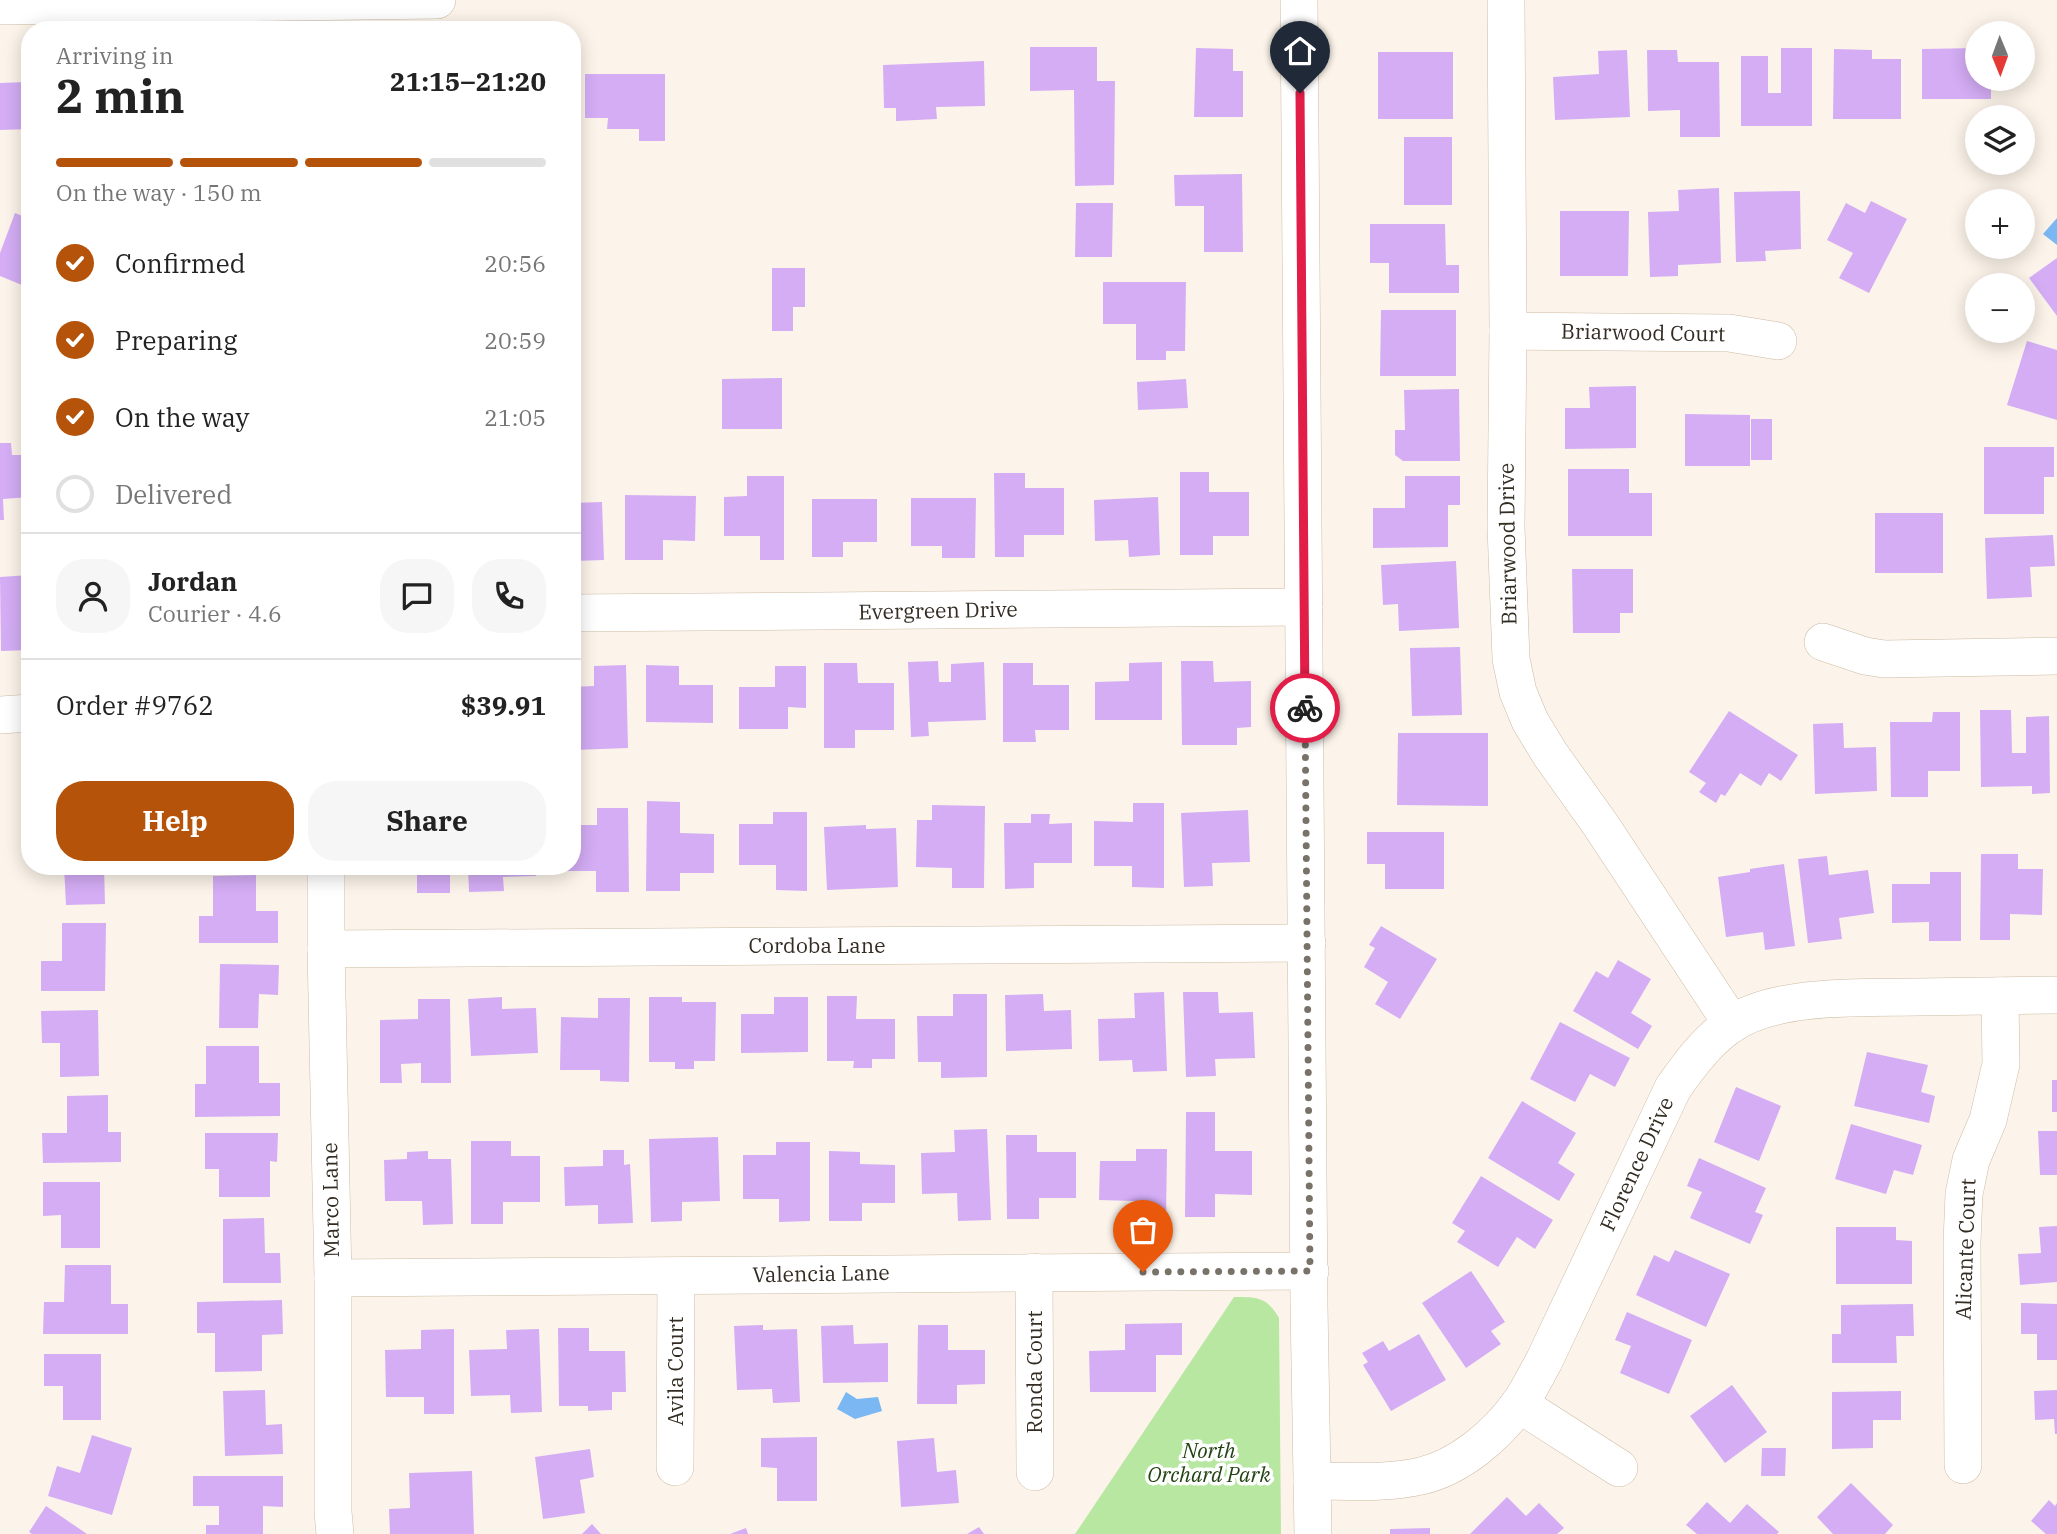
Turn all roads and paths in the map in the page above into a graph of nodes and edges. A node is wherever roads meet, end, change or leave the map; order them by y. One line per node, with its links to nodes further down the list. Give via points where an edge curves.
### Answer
1 (438, 0): 4 (street)
2 (1299, 0): 7 (street)
3 (1506, 0): 5 (street, Briarwood Drive)
4 (0, 6)
5 (1508, 331): 6 (street, Briarwood Court, via 1729,333); 18 (street, Briarwood Drive, via 1506,527 1511,659 1518,692 1550,754)
6 (1778, 341)
7 (1304, 607): 8 (street, Evergreen Drive); 14 (street)
8 (581, 613)
9 (1823, 642): 10 (street, via 1884,659)
10 (2057, 656)
11 (21, 714): 12 (street)
12 (0, 715)
13 (326, 875): 15 (street, Marco Lane)
14 (1307, 943): 15 (street, Cordoba Lane); 19 (street)
15 (326, 949): 22 (street, Marco Lane)
16 (2057, 995): 17 (street, Florence Drive)
17 (2000, 996): 18 (street, Florence Drive, via 1837,999 1783,1005); 24 (street, Alicante Court, via 2001,1065 1964,1194)
18 (1732, 1024): 23 (street, Florence Drive, via 1702,1049 1673,1088 1544,1361)
19 (1310, 1271): 20 (street, Valencia Lane); 28 (street)
20 (1034, 1272): 21 (street, Valencia Lane); 27 (street, Ronda Court)
21 (676, 1276): 22 (street, Valencia Lane); 25 (street, Avila Court)
22 (333, 1278): 29 (street, Marco Lane)
23 (1519, 1404): 26 (street); 28 (street, Florence Drive, via 1486,1441 1456,1462 1422,1476)
24 (1963, 1465)
25 (675, 1467)
26 (1619, 1468)
27 (1035, 1472)
28 (1312, 1481): 30 (street)
29 (335, 1534)
30 (1313, 1534)

